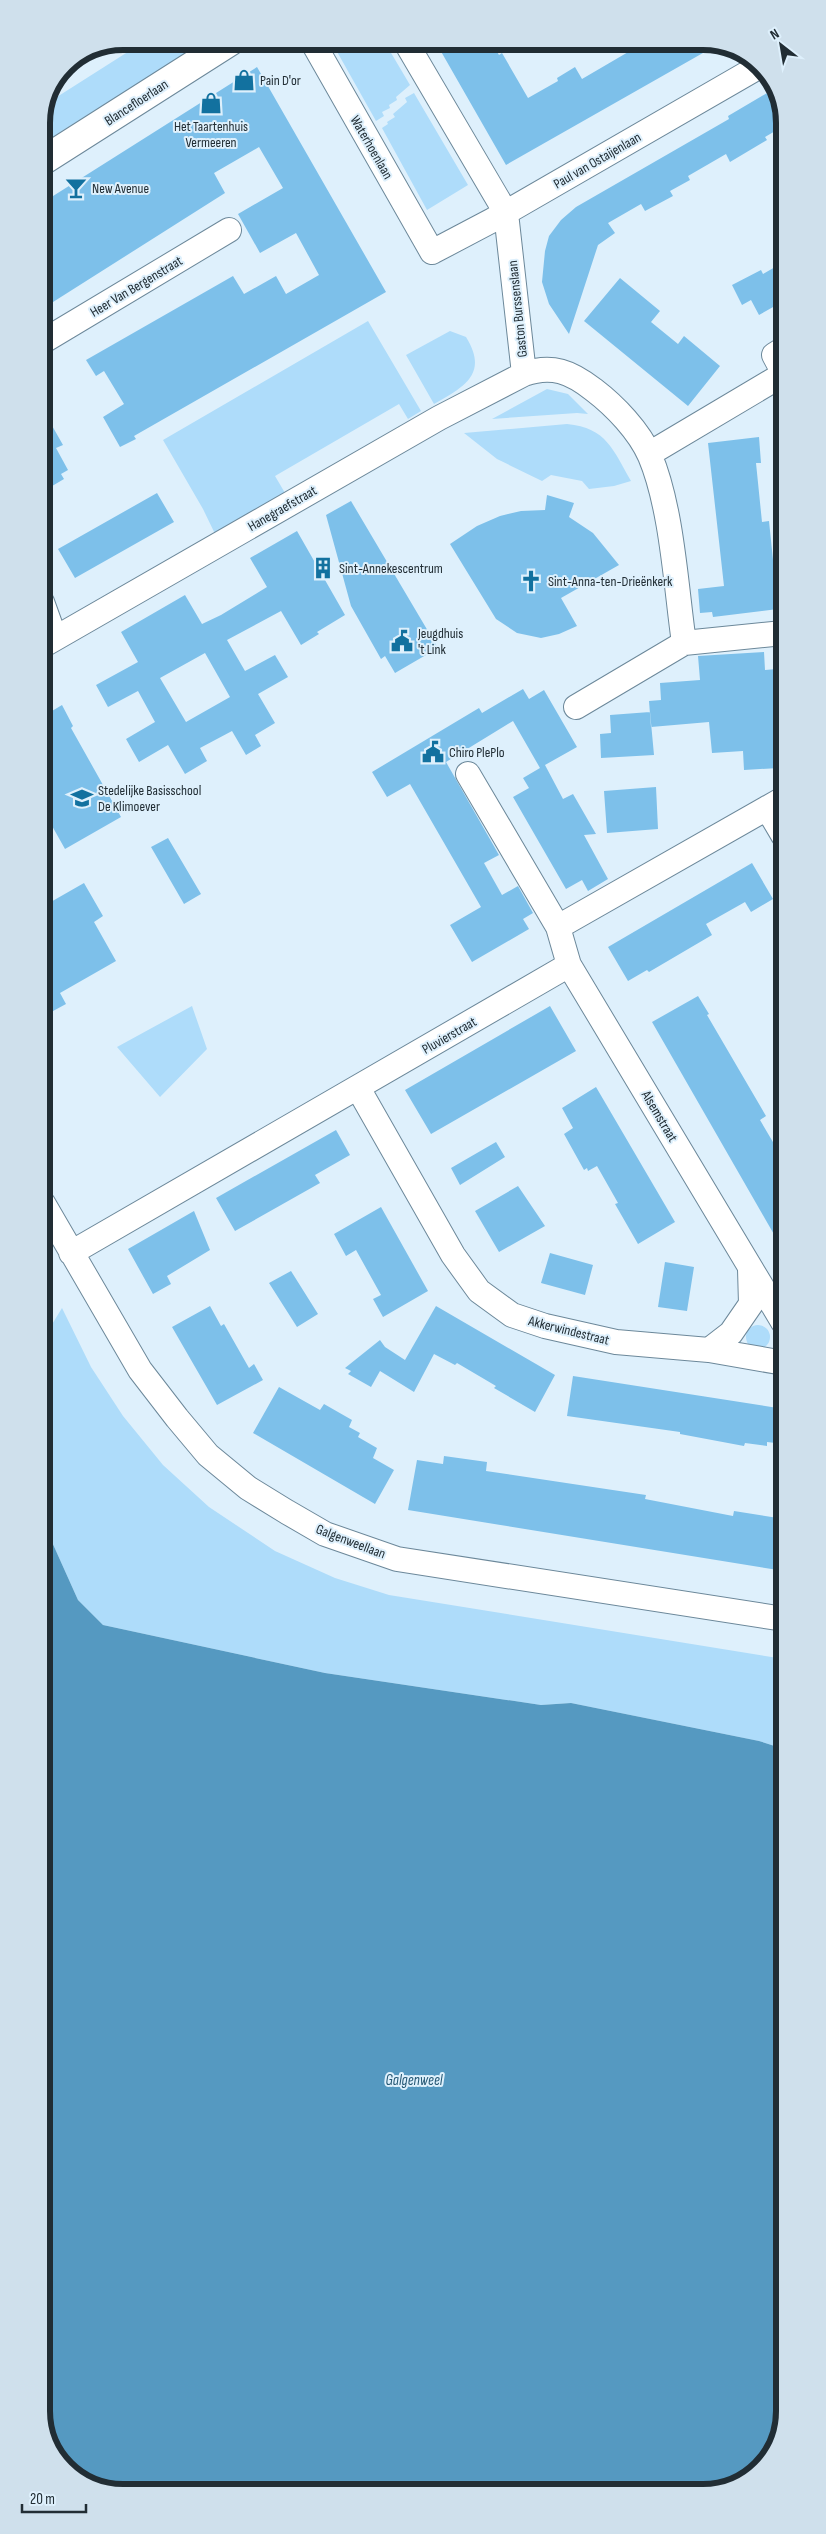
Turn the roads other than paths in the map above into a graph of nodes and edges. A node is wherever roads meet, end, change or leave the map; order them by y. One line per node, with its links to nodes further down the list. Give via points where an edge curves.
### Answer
1 (218, 50): 5 (street, Blancefloerlaan)
2 (317, 50): 6 (street, Waterhoenlaan, via 432,252)
3 (410, 50): 6 (street)
4 (753, 70): 6 (street, Paul van Ostaijenlaan)
5 (50, 157)
6 (506, 213): 9 (street, Gaston Burssenslaan)
7 (229, 230): 8 (street, Heer Van Bergenstraat)
8 (50, 337)
9 (524, 374): 11 (street, Gaston Burssenslaan, via 541,368 566,372 588,385 607,401); 13 (street, Hanegraefstraat, via 439,418)
10 (776, 379): 11 (street)
11 (649, 454): 14 (street, Gaston Burssenslaan, via 665,510)
12 (776, 634): 14 (street)
13 (50, 641)
14 (684, 644): 15 (street)
15 (576, 707)
16 (468, 774): 18 (street)
17 (775, 803): 18 (street)
18 (558, 928): 19 (street)
19 (569, 964): 20 (street, Pluvierstraat); 23 (street, Alsemstraat)
20 (358, 1088): 22 (street, Pluvierstraat); 25 (street, Akkerwindestraat, via 453,1255 479,1291 512,1314 545,1326 616,1342)
21 (50, 1215): 22 (street, Galgenweellaan)
22 (72, 1253): 27 (street, Galgenweellaan, via 140,1370 208,1455 248,1488 325,1534 397,1559)
23 (750, 1267): 24 (street, Alsemstraat); 25 (street, Alsemstraat, via 751,1304 732,1333)
24 (776, 1309)
25 (709, 1350): 26 (street, Akkerwindestraat)
26 (776, 1362)
27 (776, 1618)

